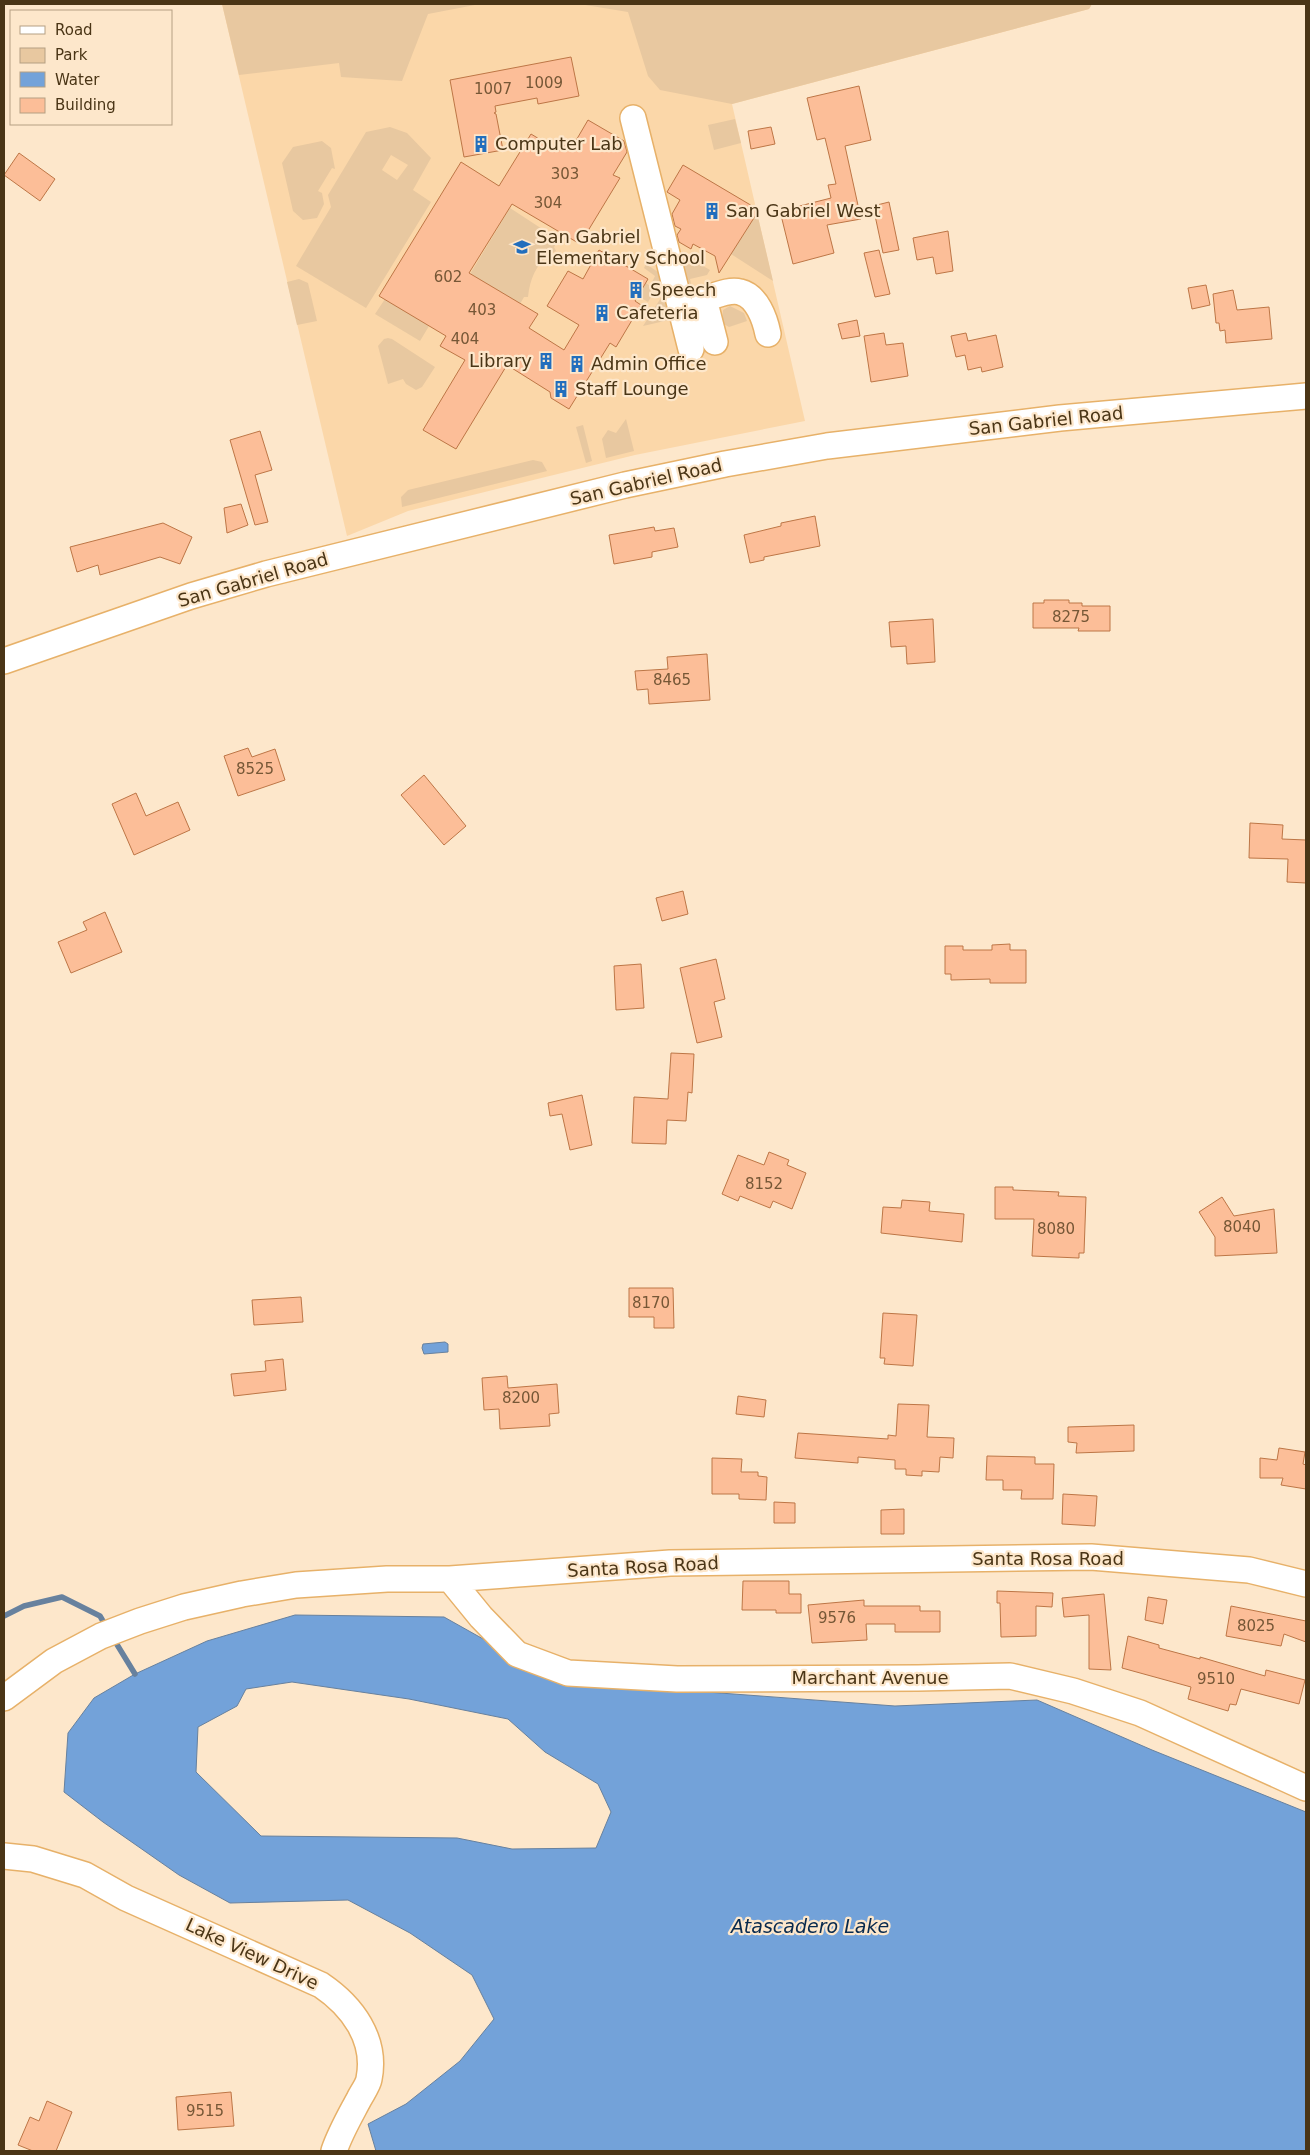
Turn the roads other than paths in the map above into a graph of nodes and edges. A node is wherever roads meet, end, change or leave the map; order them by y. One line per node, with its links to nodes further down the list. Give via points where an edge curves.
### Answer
1 (633, 118): 4 (street)
2 (768, 334): 3 (street, via 765,320 750,298 740,292 729,292 704,299)
3 (715, 342)
4 (691, 349)
5 (1306, 396): 6 (street, San Gabriel Road, via 1050,419 828,446 725,464 266,574)
6 (4, 660)
7 (450, 1579): 8 (street, Santa Rosa Road, via 670,1563 1091,1557 1250,1570); 9 (street, Santa Rosa Road, via 296,1585 184,1607 100,1636 54,1661); 10 (street, Marchant Avenue, via 481,1617 518,1654 568,1673 677,1679 1010,1676 1073,1691 1140,1714)
8 (1306, 1584)
9 (4, 1698)
10 (1306, 1788)
11 (4, 1856): 12 (street, Lake View Drive, via 34,1860 85,1876 126,1898 321,1986 338,1997 353,2014 370,2052 369,2080)
12 (334, 2151)

